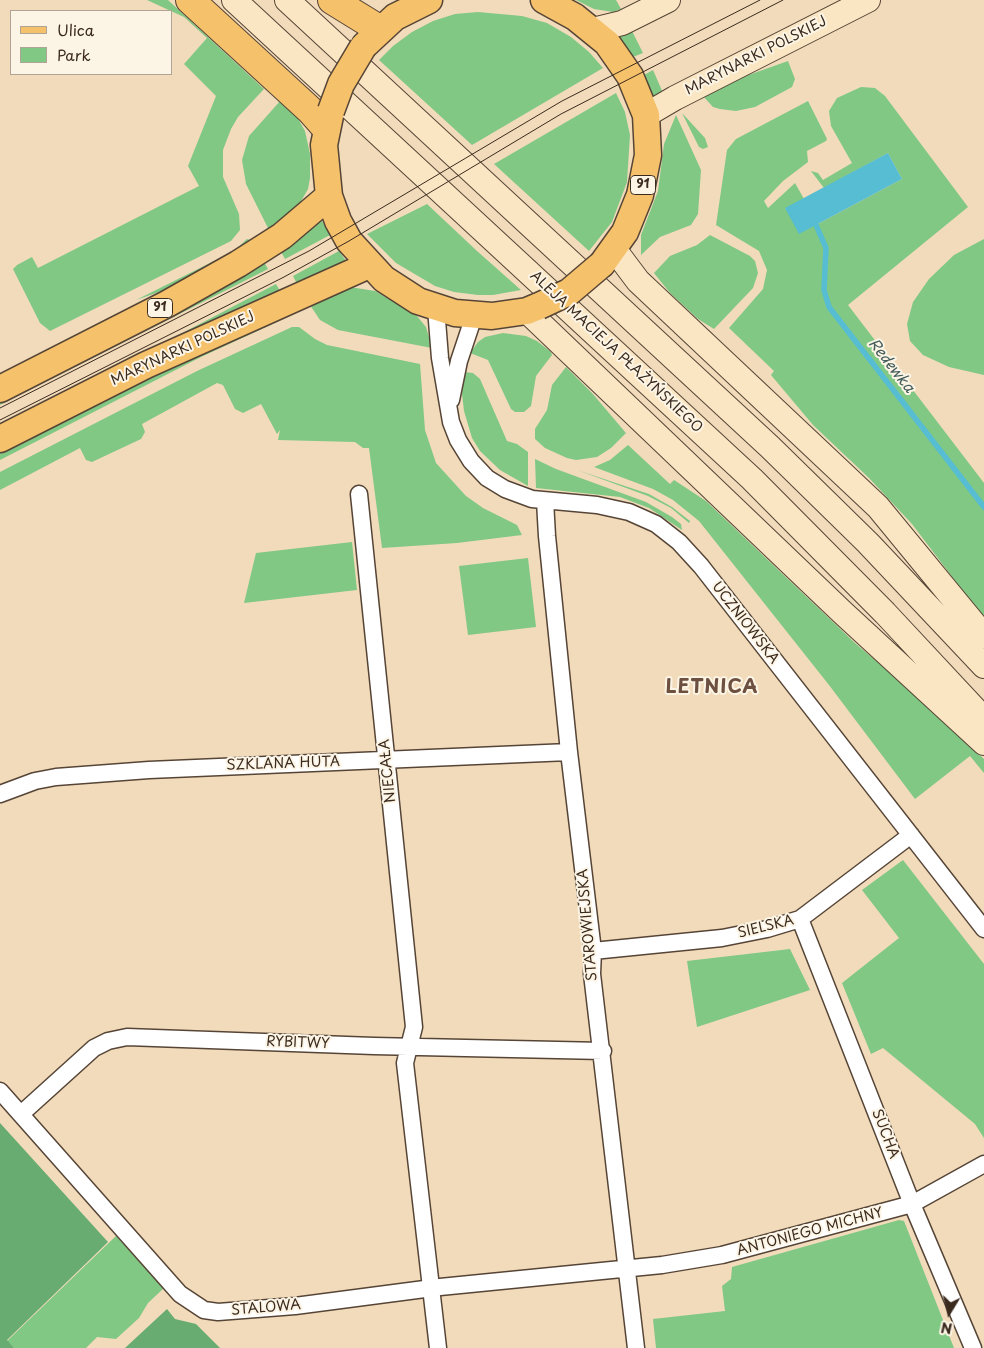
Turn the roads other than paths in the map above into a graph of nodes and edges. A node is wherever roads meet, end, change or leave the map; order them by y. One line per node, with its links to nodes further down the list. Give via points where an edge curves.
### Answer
1 (190, 0): 12 (highway, via 311,111)
2 (234, 0): 26 (main road, ALEJA MACIEJA PŁAŻYŃSKIEGO, via 752,479 885,612)
3 (287, 0): 25 (main road, via 770,447 868,543)
4 (332, 0): 10 (highway)
5 (429, 0): 10 (main road, 91, via 395,17)
6 (544, 0): 9 (main road, 91)
7 (668, 0): 9 (main road, via 622,23)
8 (868, 0): 11 (main road, MARYNARKI POLSKIEJ)
9 (593, 30): 11 (main road, 91, via 625,68)
10 (371, 38): 12 (main road, 91, bridge, via 341,84)
11 (646, 115): 14 (main road, 91, via 648,155 640,195 634,214)
12 (328, 120): 13 (main road, 91, via 324,162)
13 (329, 196): 15 (main road, 91, via 349,241); 19 (main road, 91, via 282,236 238,264)
14 (608, 257): 17 (main road, 91, bridge, via 569,292); 24 (main road, via 638,281 878,507)
15 (369, 265): 16 (main road, 91, via 400,291); 21 (main road, MARYNARKI POLSKIEJ, via 146,365)
16 (436, 308): 18 (main road, 91); 20 (street, UCZNIOWSKA)
17 (533, 309): 18 (main road, 91); 27 (main road, via 842,612)
18 (474, 316): 20 (street, UCZNIOWSKA, via 459,361)
19 (0, 389)
20 (449, 412): 23 (street, UCZNIOWSKA, via 458,440 471,461 488,478 504,489)
21 (0, 439)
22 (358, 494): 29 (street, NIECAŁA)
23 (545, 501): 28 (street, STAROWIEJSKA); 31 (street, UCZNIOWSKA, via 597,504 629,512 656,524 679,542)
24 (984, 636)
25 (984, 666)
26 (984, 719)
27 (984, 742)
28 (569, 752): 29 (street, SZKLANA HUTA); 34 (street, STAROWIEJSKA)
29 (387, 760): 30 (street, SZKLANA HUTA, via 171,768 56,777); 35 (street, NIECAŁA, via 414,1027)
30 (0, 794)
31 (911, 835): 32 (street, SIELSKA); 33 (street, UCZNIOWSKA)
32 (800, 919): 34 (street, SIELSKA, via 722,938); 40 (street, SUCHA)
33 (984, 929)
34 (593, 951): 36 (street, STAROWIEJSKA, via 592,974)
35 (410, 1047): 36 (street, RYBITWY); 38 (street, RYBITWY, via 126,1037 94,1048); 42 (street, NIECAŁA, via 405,1063)
36 (603, 1051): 41 (street, STAROWIEJSKA)
37 (0, 1091): 38 (street, STALOWA)
38 (21, 1114): 42 (street, STALOWA, via 180,1294 204,1310 289,1307)
39 (984, 1164): 40 (street, ANTONIEGO MICHNY)
40 (912, 1204): 41 (street, ANTONIEGO MICHNY, via 722,1255); 45 (street, SUCHA)
41 (626, 1269): 42 (street, STALOWA); 44 (street, STAROWIEJSKA)
42 (429, 1289): 43 (street, NIECAŁA)
43 (438, 1348)
44 (636, 1348)
45 (973, 1348)

